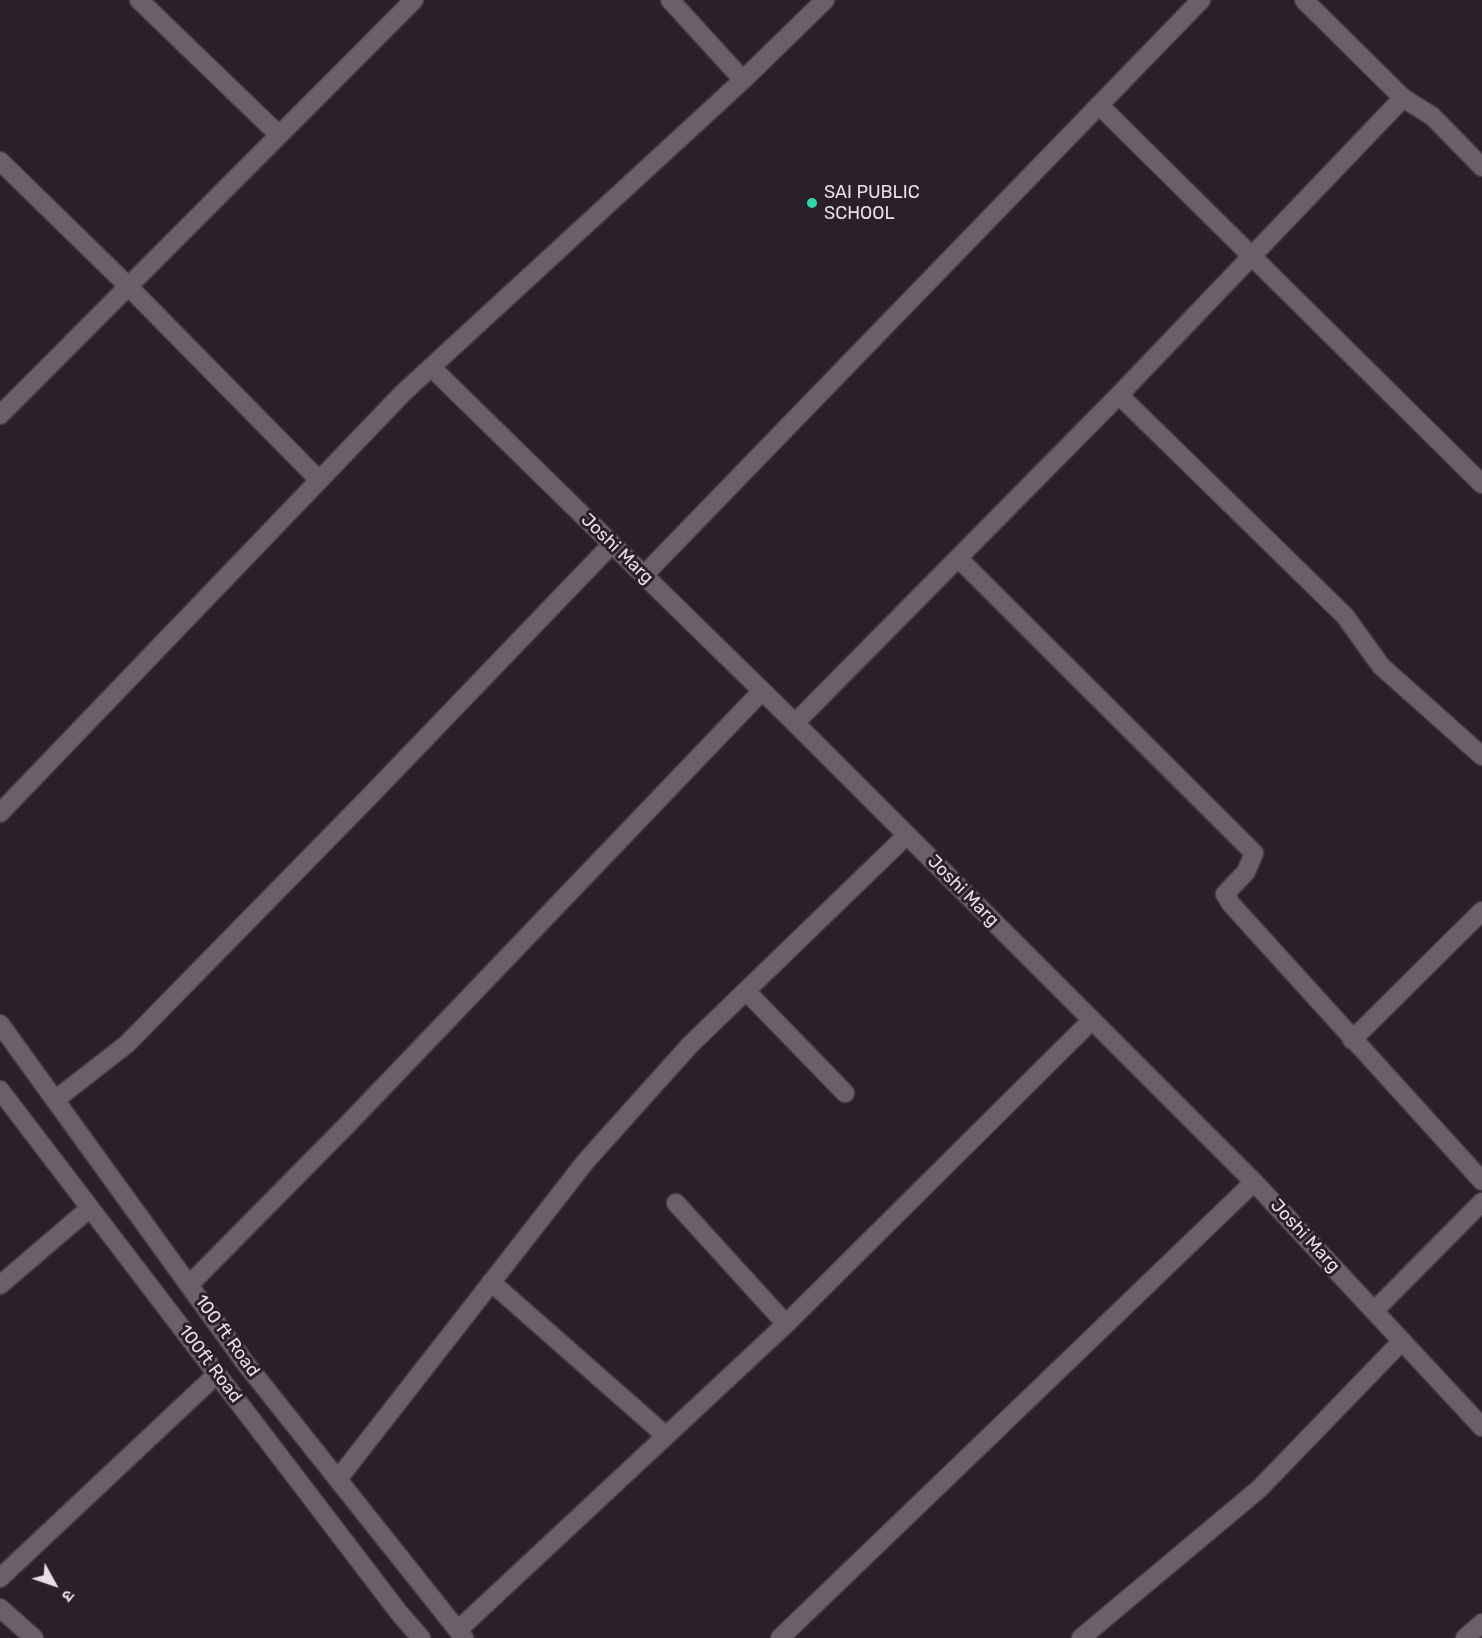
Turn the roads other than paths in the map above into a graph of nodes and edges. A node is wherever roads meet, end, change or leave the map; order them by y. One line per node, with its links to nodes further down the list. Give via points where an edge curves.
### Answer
1 (139, 0): 10 (street)
2 (670, 0): 7 (street)
3 (825, 0): 7 (street)
4 (1201, 0): 9 (street)
5 (1304, 0): 8 (street)
6 (408, 2): 10 (street)
7 (743, 80): 15 (street)
8 (1403, 98): 12 (street, via 1432,116); 13 (street)
9 (1099, 105): 13 (street); 22 (street)
10 (279, 135): 14 (street)
11 (0, 161): 14 (street)
12 (1482, 167)
13 (1251, 257): 16 (street); 19 (street)
14 (128, 286): 17 (street); 18 (street)
15 (431, 367): 18 (street); 20 (street, Joshi Marg)
16 (1119, 395): 21 (street); 25 (street, via 1345,616 1381,666)
17 (0, 415)
18 (319, 480): 26 (street)
19 (1482, 484)
20 (612, 544): 22 (street, Joshi Marg); 35 (street, via 127,1044)
21 (958, 558): 24 (street); 32 (street, via 1254,853 1246,872 1225,894)
22 (644, 575): 23 (street, Joshi Marg)
23 (762, 691): 24 (street, Joshi Marg); 43 (street)
24 (795, 723): 27 (street, Joshi Marg)
25 (1482, 756)
26 (0, 813)
27 (907, 835): 29 (street); 30 (street, Joshi Marg)
28 (1482, 911): 32 (street)
29 (746, 991): 34 (street); 41 (street, via 690,1045 586,1161)
30 (1092, 1020): 37 (street, Joshi Marg); 45 (street)
31 (0, 1024): 35 (street, 100 ft Road)
32 (1352, 1040): 36 (street)
33 (0, 1090): 40 (street, 100ft Road)
34 (846, 1093)
35 (55, 1100): 43 (street, 100 ft Road)
36 (1482, 1181)
37 (1254, 1182): 44 (street, Joshi Marg); 57 (street)
38 (1482, 1202): 44 (street)
39 (676, 1203): 45 (street)
40 (90, 1208): 42 (street); 47 (street, 100ft Road)
41 (491, 1282): 49 (street); 50 (street)
42 (0, 1285)
43 (189, 1285): 50 (street, 100 ft Road)
44 (1374, 1311): 46 (street, Joshi Marg)
45 (786, 1324): 49 (street)
46 (1402, 1341): 48 (street, Joshi Marg); 58 (street, via 1259,1489)
47 (217, 1374): 51 (street); 56 (street, 100ft Road)
48 (1482, 1427)
49 (666, 1436): 54 (street)
50 (338, 1479): 54 (street, 100 ft Road)
51 (0, 1578)
52 (0, 1608): 55 (street)
53 (1482, 1623): 59 (street)
54 (461, 1634)
55 (34, 1638)
56 (421, 1638)
57 (780, 1638)
58 (1082, 1638)
59 (1465, 1638)

